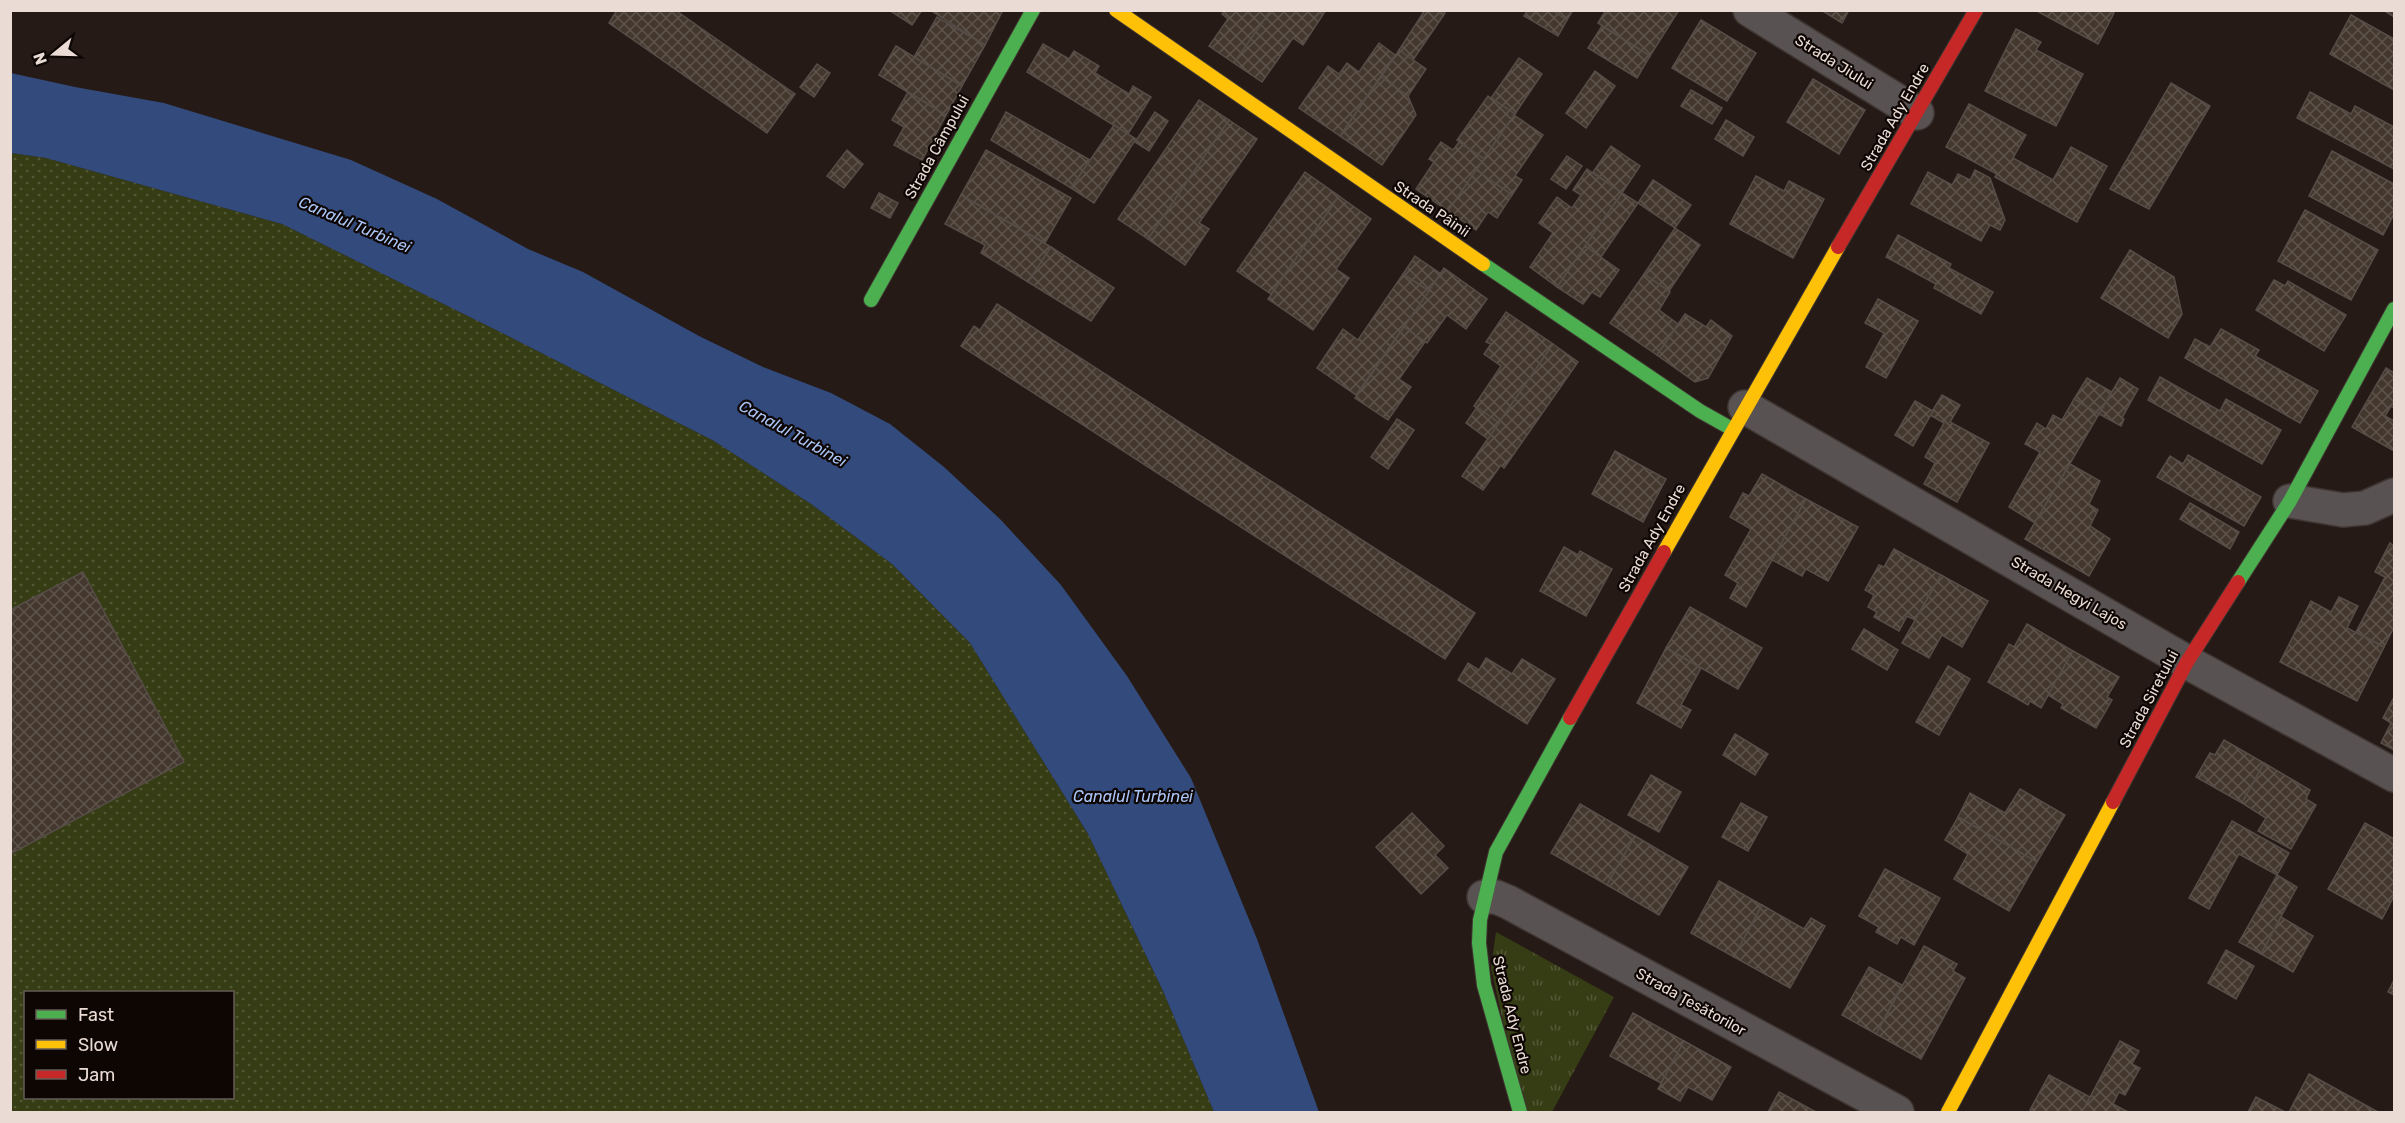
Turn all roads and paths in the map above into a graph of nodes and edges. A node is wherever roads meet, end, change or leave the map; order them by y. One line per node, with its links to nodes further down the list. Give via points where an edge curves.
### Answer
1 (1033, 10): 6 (street, Strada Câmpului)
2 (1116, 10): 8 (street, Strada Pâinii, via 1700,411)
3 (1750, 10): 5 (street, Strada Jiului)
4 (1976, 10): 5 (street, Strada Ady Endre)
5 (1917, 113): 8 (street, Strada Ady Endre)
6 (871, 300)
7 (2394, 309): 10 (street, Strada Siretului)
8 (1739, 418): 11 (street, Strada Hegyi Lajos); 13 (street, Strada Ady Endre, via 1496,852)
9 (2394, 495): 10 (street, via 2365,508 2343,510)
10 (2290, 501): 11 (street, Strada Siretului)
11 (2187, 662): 12 (street, Strada Hegyi Lajos); 16 (street, Strada Siretului)
12 (2394, 775)
13 (1484, 897): 14 (street, Strada Ady Endre, via 1479,941 1482,974); 15 (street, Strada Țesătorilor, via 1508,902)
14 (1520, 1113)
15 (1897, 1113)
16 (1948, 1113)

